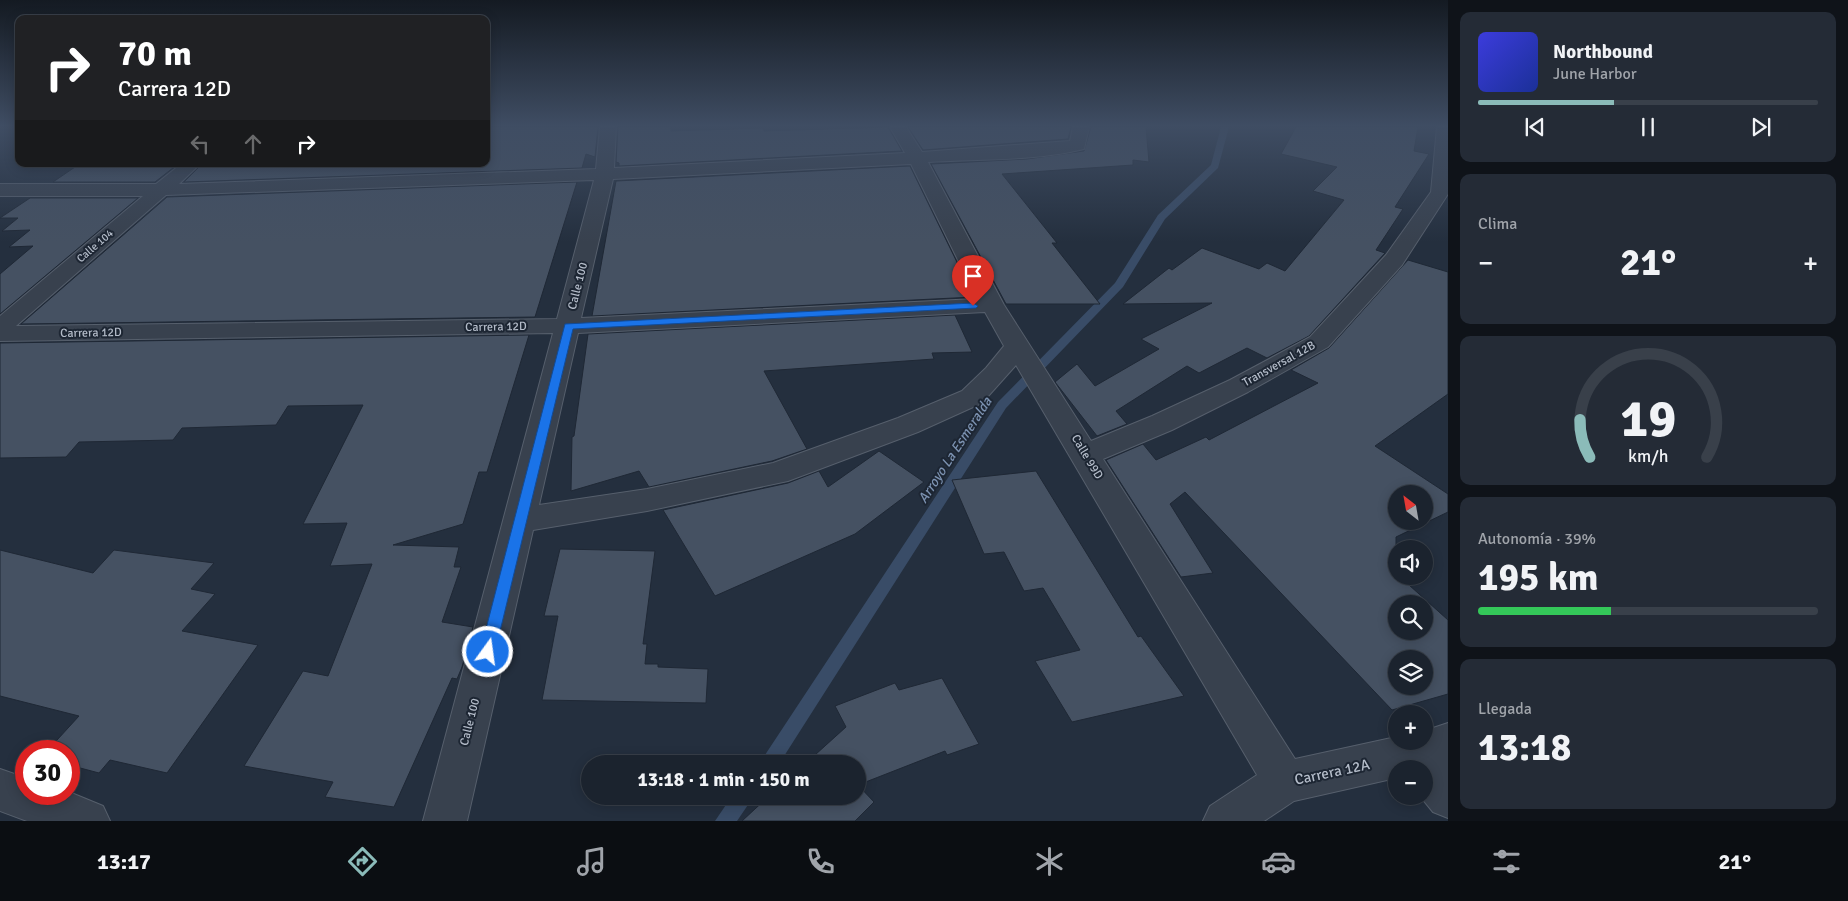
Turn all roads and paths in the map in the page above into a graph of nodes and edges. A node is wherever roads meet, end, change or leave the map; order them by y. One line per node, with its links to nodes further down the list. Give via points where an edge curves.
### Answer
1 (606, 165): 6 (street, Calle 100)
2 (775, 165): 6 (street)
3 (922, 165): 10 (street, Calle 99D)
4 (1444, 165): 9 (street, Transversal 12B)
5 (187, 167): 8 (street, Calle 104)
6 (605, 174): 8 (street); 11 (street, Calle 100)
7 (0, 190): 8 (street)
8 (160, 190): 12 (street, Calle 104)
9 (1444, 193): 15 (street, Transversal 12B, via 1394,260 1319,342 1239,386)
10 (992, 305): 11 (street, Carrera 12D); 14 (street, Calle 99D)
11 (568, 326): 13 (street, Carrera 12D); 16 (street, Calle 100)
12 (0, 328)
13 (0, 334)
14 (1022, 352): 15 (street, Calle 99D); 16 (street, via 972,397 908,425 777,472 647,500)
15 (1086, 455): 19 (street, Calle 99D)
16 (521, 520): 23 (street, Calle 100)
17 (1426, 750): 19 (street, Carrera 12A)
18 (1430, 750): 21 (street)
19 (1285, 782): 24 (street, Carrera 12A)
20 (0, 790): 22 (street)
21 (1448, 797)
22 (88, 821)
23 (445, 821)
24 (1225, 821)

